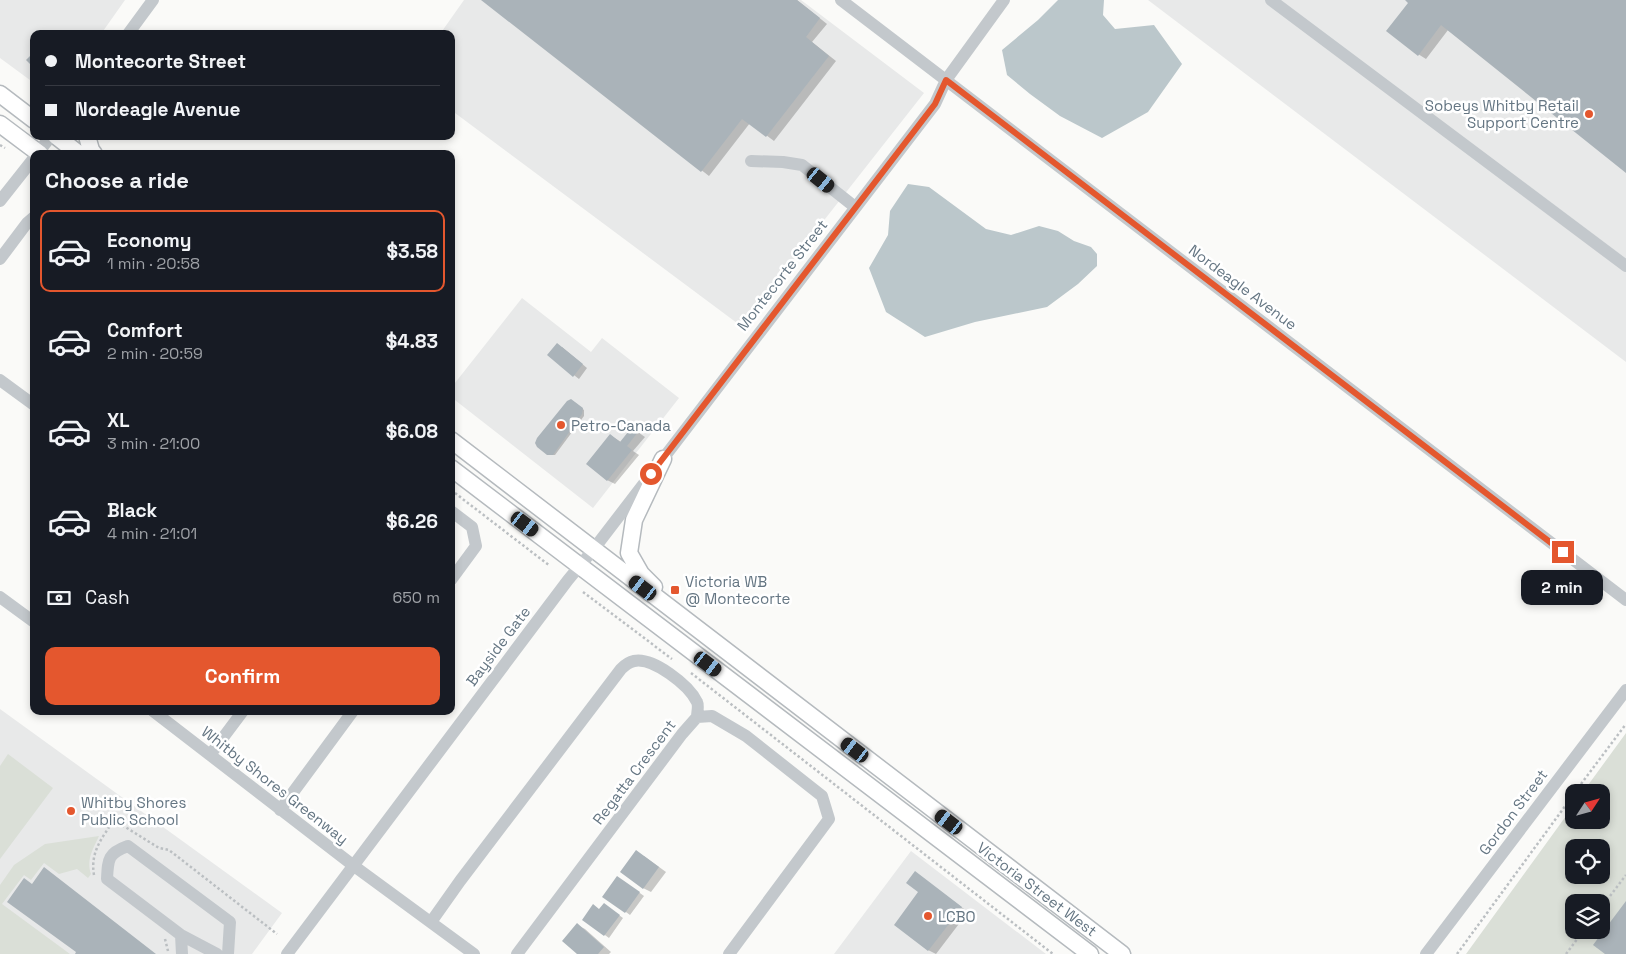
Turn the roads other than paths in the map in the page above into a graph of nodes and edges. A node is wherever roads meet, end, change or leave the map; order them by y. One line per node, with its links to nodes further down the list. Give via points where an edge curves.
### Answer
1 (153, 0): 5 (street)
2 (841, 0): 6 (street, Nordeagle Avenue)
3 (1004, 0): 6 (street, Montecorte Street)
4 (1271, 0): 21 (street)
5 (131, 30)
6 (946, 80): 18 (street, Montecorte Street, via 935,104); 32 (street, Nordeagle Avenue)
7 (0, 94): 8 (main road)
8 (30, 117)
9 (0, 124): 12 (main road)
10 (48, 140): 13 (street)
11 (61, 140): 14 (main road)
12 (32, 150)
13 (40, 150)
14 (74, 150)
15 (752, 161): 18 (street, via 802,165)
16 (30, 163): 17 (street)
17 (0, 201)
18 (855, 207): 25 (street, Montecorte Street)
19 (30, 220): 20 (street)
20 (0, 259)
21 (1626, 266)
22 (0, 380): 23 (street)
23 (30, 402)
24 (455, 443): 28 (main road, Victoria Street West)
25 (663, 459): 28 (street, Montecorte Street); 34 (main road, via 634,520 629,554 641,574)
26 (455, 471): 29 (main road, Victoria Street West)
27 (455, 514): 30 (street, via 472,527 476,546)
28 (593, 550): 29 (street, Montecorte Street); 34 (main road, Victoria Street West)
29 (580, 567): 42 (street, Bayside Gate); 52 (main road, Victoria Street West)
30 (455, 575)
31 (0, 597): 33 (street)
32 (1626, 600)
33 (30, 619)
34 (698, 630): 53 (main road, Victoria Street West)
35 (1626, 690): 54 (street, Gordon Street)
36 (158, 715): 40 (street, Whitby Shores Greenway)
37 (240, 715): 40 (street)
38 (350, 715): 41 (street)
39 (697, 717): 43 (street, via 698,703 662,668 645,661 632,661 621,669); 50 (street, Regatta Crescent); 51 (street, Regatta Crescent, via 712,716 753,742 822,796 829,819)
40 (210, 754): 41 (street, Whitby Shores Greenway)
41 (280, 810): 42 (street, Whitby Shores Greenway)
42 (354, 866): 43 (street, Whitby Shores Greenway); 48 (street, Whitby Shores Greenway)
43 (431, 922): 49 (street, Whitby Shores Greenway)
44 (181, 935): 45 (street); 46 (street); 47 (street, via 107,879 108,860 116,850 128,846 230,922)
45 (182, 954)
46 (217, 954)
47 (228, 954)
48 (287, 954)
49 (474, 954)
50 (517, 954)
51 (729, 954)
52 (1090, 954)
53 (1122, 954)
54 (1426, 954)

